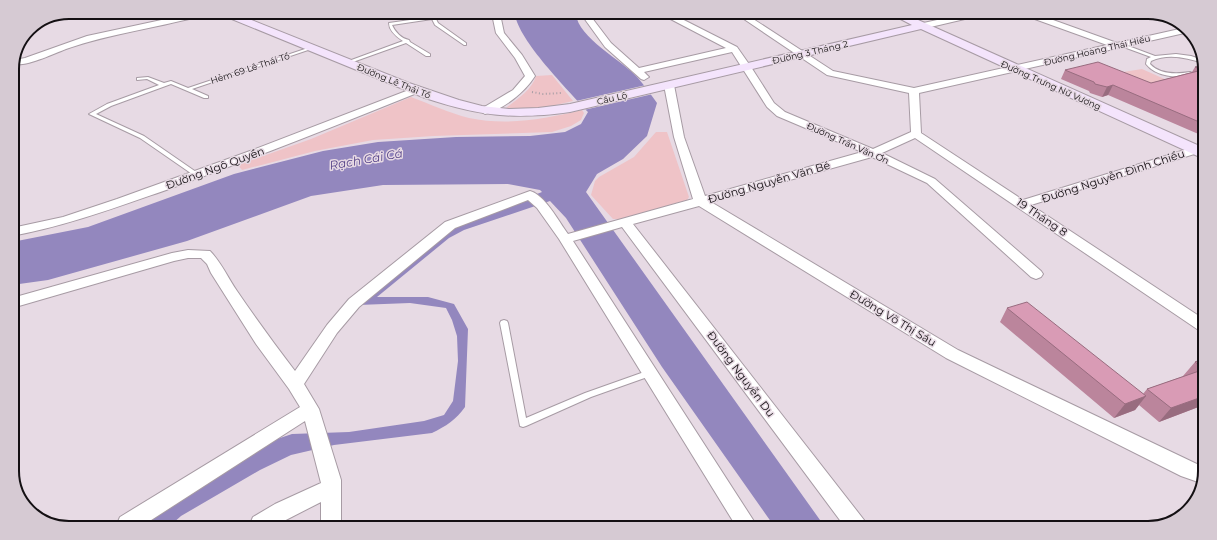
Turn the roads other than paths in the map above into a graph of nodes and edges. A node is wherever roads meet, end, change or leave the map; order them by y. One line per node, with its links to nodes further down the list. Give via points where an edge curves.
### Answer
1 (179, 19): 23 (street, via 90,38)
2 (241, 19): 18 (main road, Đường Lê Thái Tổ)
3 (418, 19): 15 (lane, via 390,24 391,29)
4 (435, 19): 16 (lane, via 436,24)
5 (496, 19): 41 (street, via 496,27 519,56 530,76 520,89)
6 (590, 19): 30 (street, via 608,45)
7 (675, 19): 19 (street, Đường Trần Văn Ơn)
8 (748, 19): 21 (street)
9 (907, 19): 13 (main road, Đường Trưng Nữ Vương)
10 (953, 19): 13 (street, Đường 3 Tháng 2)
11 (1044, 19): 17 (street)
12 (1060, 19): 17 (street)
13 (922, 26): 21 (main road, Đường 3 Tháng 2); 29 (main road, Đường Trưng Nữ Vương)
14 (1180, 31): 17 (street, Đường Hoàng Thái Hiếu)
15 (408, 42): 22 (lane); 27 (lane)
16 (465, 44)
17 (1122, 45): 24 (lane); 29 (street, Đường Hoàng Thái Hiếu)
18 (312, 48): 27 (main road, Đường Lê Thái Tổ); 36 (lane, Hẻm 69 Lê Thái Tổ)
19 (734, 49): 28 (street, Đường Trần Văn Ơn); 30 (street)
20 (25, 52): 23 (street)
21 (802, 54): 28 (main road, Đường 3 Tháng 2); 38 (street, via 830,73)
22 (428, 55)
23 (41, 56): 26 (street)
24 (1154, 57): 25 (lane, via 1178,56); 31 (lane, via 1148,64 1162,72 1183,75)
25 (1197, 60)
26 (20, 61)
27 (348, 62): 37 (main road, Đường Lê Thái Tổ)
28 (747, 67): 35 (main road, Đường 3 Tháng 2); 45 (street, Đường Trần Văn Ơn, via 770,105 781,114)
29 (1016, 69): 38 (street, Đường Hoàng Thái Hiếu); 43 (main road, Đường Trưng Nữ Vương)
30 (637, 70): 33 (street)
31 (1198, 71)
32 (139, 79): 34 (lane, Hẻm 69 Lê Thái Tổ, via 148,78)
33 (650, 83): 35 (main road, Đường 3 Tháng 2); 40 (main road, Cầu Lộ)
34 (164, 84): 36 (lane, Hẻm 69 Lê Thái Tổ, via 171,82); 46 (lane, Hẻm 69 Lê Thái Tổ, via 92,114 142,137)
35 (668, 85): 47 (street, via 679,137)
36 (189, 89): 39 (lane, Hẻm 69 Lê Thái Tổ)
37 (414, 90): 41 (main road, Đường Lê Thái Tổ, via 466,108); 46 (street, Đường Ngô Quyền, via 304,136)
38 (914, 91): 42 (street)
39 (206, 97)
40 (570, 108): 41 (main road, Đường Lê Thái Tổ, via 536,113)
41 (485, 111)
42 (916, 134): 45 (street, Đường Nguyễn Văn Bé); 48 (street, 19 Tháng 8)
43 (1198, 149)
44 (1198, 151): 48 (street, Đường Nguyễn Đình Chiểu)
45 (873, 153): 47 (street, Đường Nguyễn Văn Bé); 52 (street, Đường Trần Văn Ơn, via 931,181)
46 (197, 175): 50 (street, Đường Ngô Quyền, via 84,214 42,227)
47 (700, 201): 49 (street, Đường Nguyễn Văn Bé); 59 (street, Đường Võ Thị Sáu, via 952,354)
48 (1023, 204): 54 (street, 19 Tháng 8)
49 (622, 223): 51 (street, Đường Nguyễn Văn Bé); 65 (street, Đường Nguyễn Du)
50 (19, 231)
51 (570, 238): 56 (street); 57 (street, via 535,200 450,225 354,303 332,329)
52 (1036, 274)
53 (19, 301): 57 (street, via 172,257 205,254 213,262 258,334)
54 (1198, 322)
55 (504, 323): 56 (lane, via 523,423 588,395)
56 (650, 373): 64 (street)
57 (295, 384): 58 (street)
58 (312, 413): 60 (street); 61 (street)
59 (1198, 474)
60 (331, 488): 62 (street); 63 (street)
61 (132, 521)
62 (265, 521)
63 (331, 521)
64 (744, 521)
65 (852, 521)

